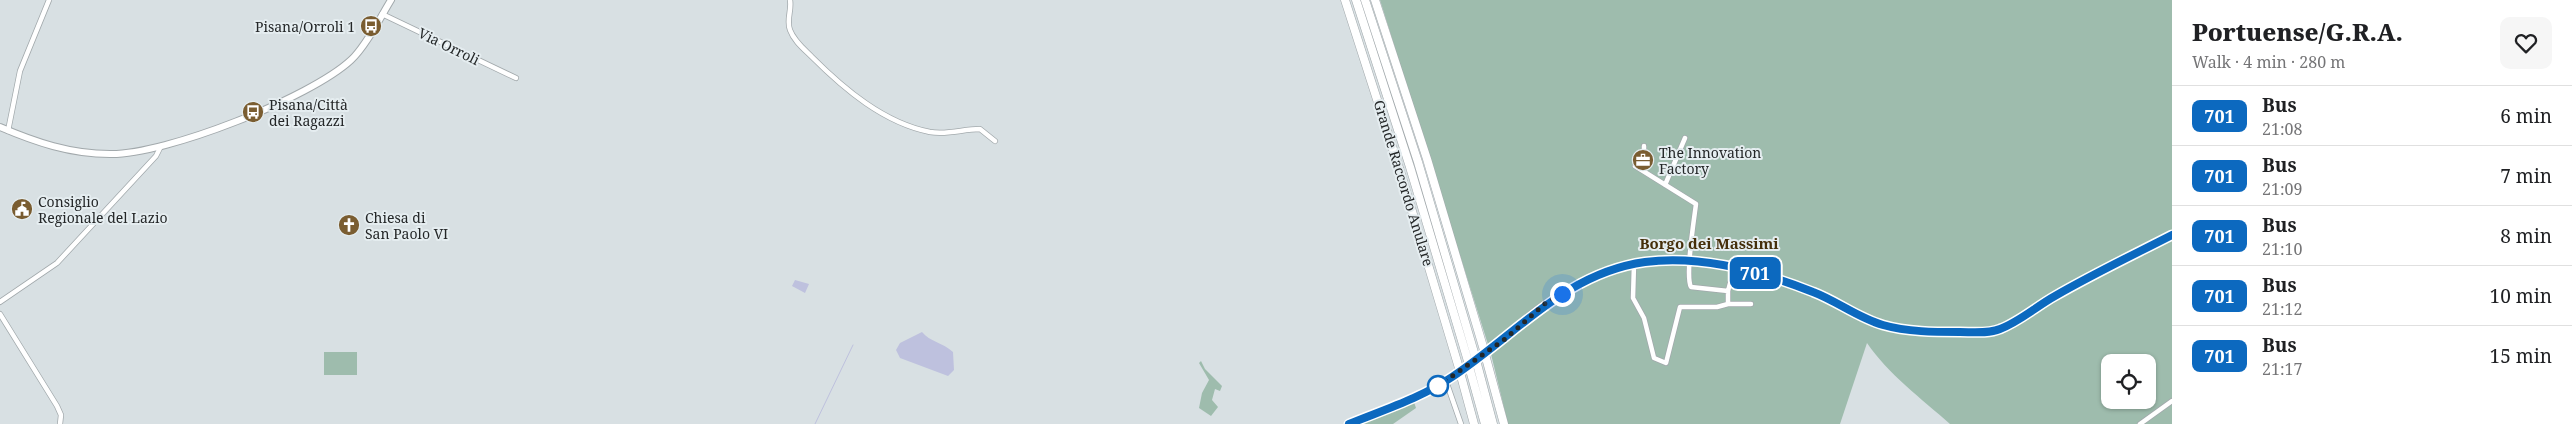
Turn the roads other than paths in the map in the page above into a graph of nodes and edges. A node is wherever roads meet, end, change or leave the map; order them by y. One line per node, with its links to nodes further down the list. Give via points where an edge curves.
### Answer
1 (49, 0): 11 (street, via 20,71)
2 (391, 0): 8 (main road)
3 (790, 0): 13 (street, via 788,22 793,35 824,68 861,99 891,118 919,129 945,133 980,129)
4 (1345, 0): 29 (highway, Grande Raccordo Anulare, via 1400,171)
5 (1356, 0): 27 (highway, Grande Raccordo Anulare)
6 (1365, 0): 27 (highway, Grande Raccordo Anulare, via 1418,162)
7 (1376, 0): 26 (highway, Grande Raccordo Anulare)
8 (382, 14): 9 (street, Via Orroli); 14 (main road, via 356,55 330,75 259,112)
9 (516, 78)
10 (0, 127): 11 (main road)
11 (8, 131): 14 (main road, via 49,146 89,153 126,154)
12 (1685, 138): 16 (street)
13 (995, 141)
14 (161, 146): 22 (street, via 156,156 57,263)
15 (1644, 146): 16 (street, via 1644,152 1634,166)
16 (1665, 185): 18 (street, via 1696,204)
17 (2172, 235): 20 (main road, via 2054,296 2000,329 1987,331 1948,332 1884,326 1813,292)
18 (1690, 260): 19 (main road); 20 (main road); 21 (street, via 1691,288)
19 (1634, 264): 23 (street, via 1633,298 1644,318 1654,358 1661,361 1666,363 1680,307); 26 (main road, via 1609,270 1547,302)
20 (1734, 268): 21 (street)
21 (1728, 291): 23 (street)
22 (0, 302)
23 (1728, 304): 24 (street)
24 (1751, 304)
25 (0, 314): 32 (street, via 57,406 61,414)
26 (1487, 353): 29 (main road, bridge); 38 (highway, Grande Raccordo Anulare)
27 (1473, 361): 37 (highway, Grande Raccordo Anulare)
28 (1470, 370): 36 (highway)
29 (1458, 373): 30 (main road); 35 (highway, Grande Raccordo Anulare)
30 (1446, 381): 33 (main road); 34 (street)
31 (2172, 401): 39 (street)
32 (60, 424)
33 (1349, 424)
34 (1461, 424)
35 (1474, 424)
36 (1485, 424)
37 (1494, 424)
38 (1504, 424)
39 (2140, 424)

